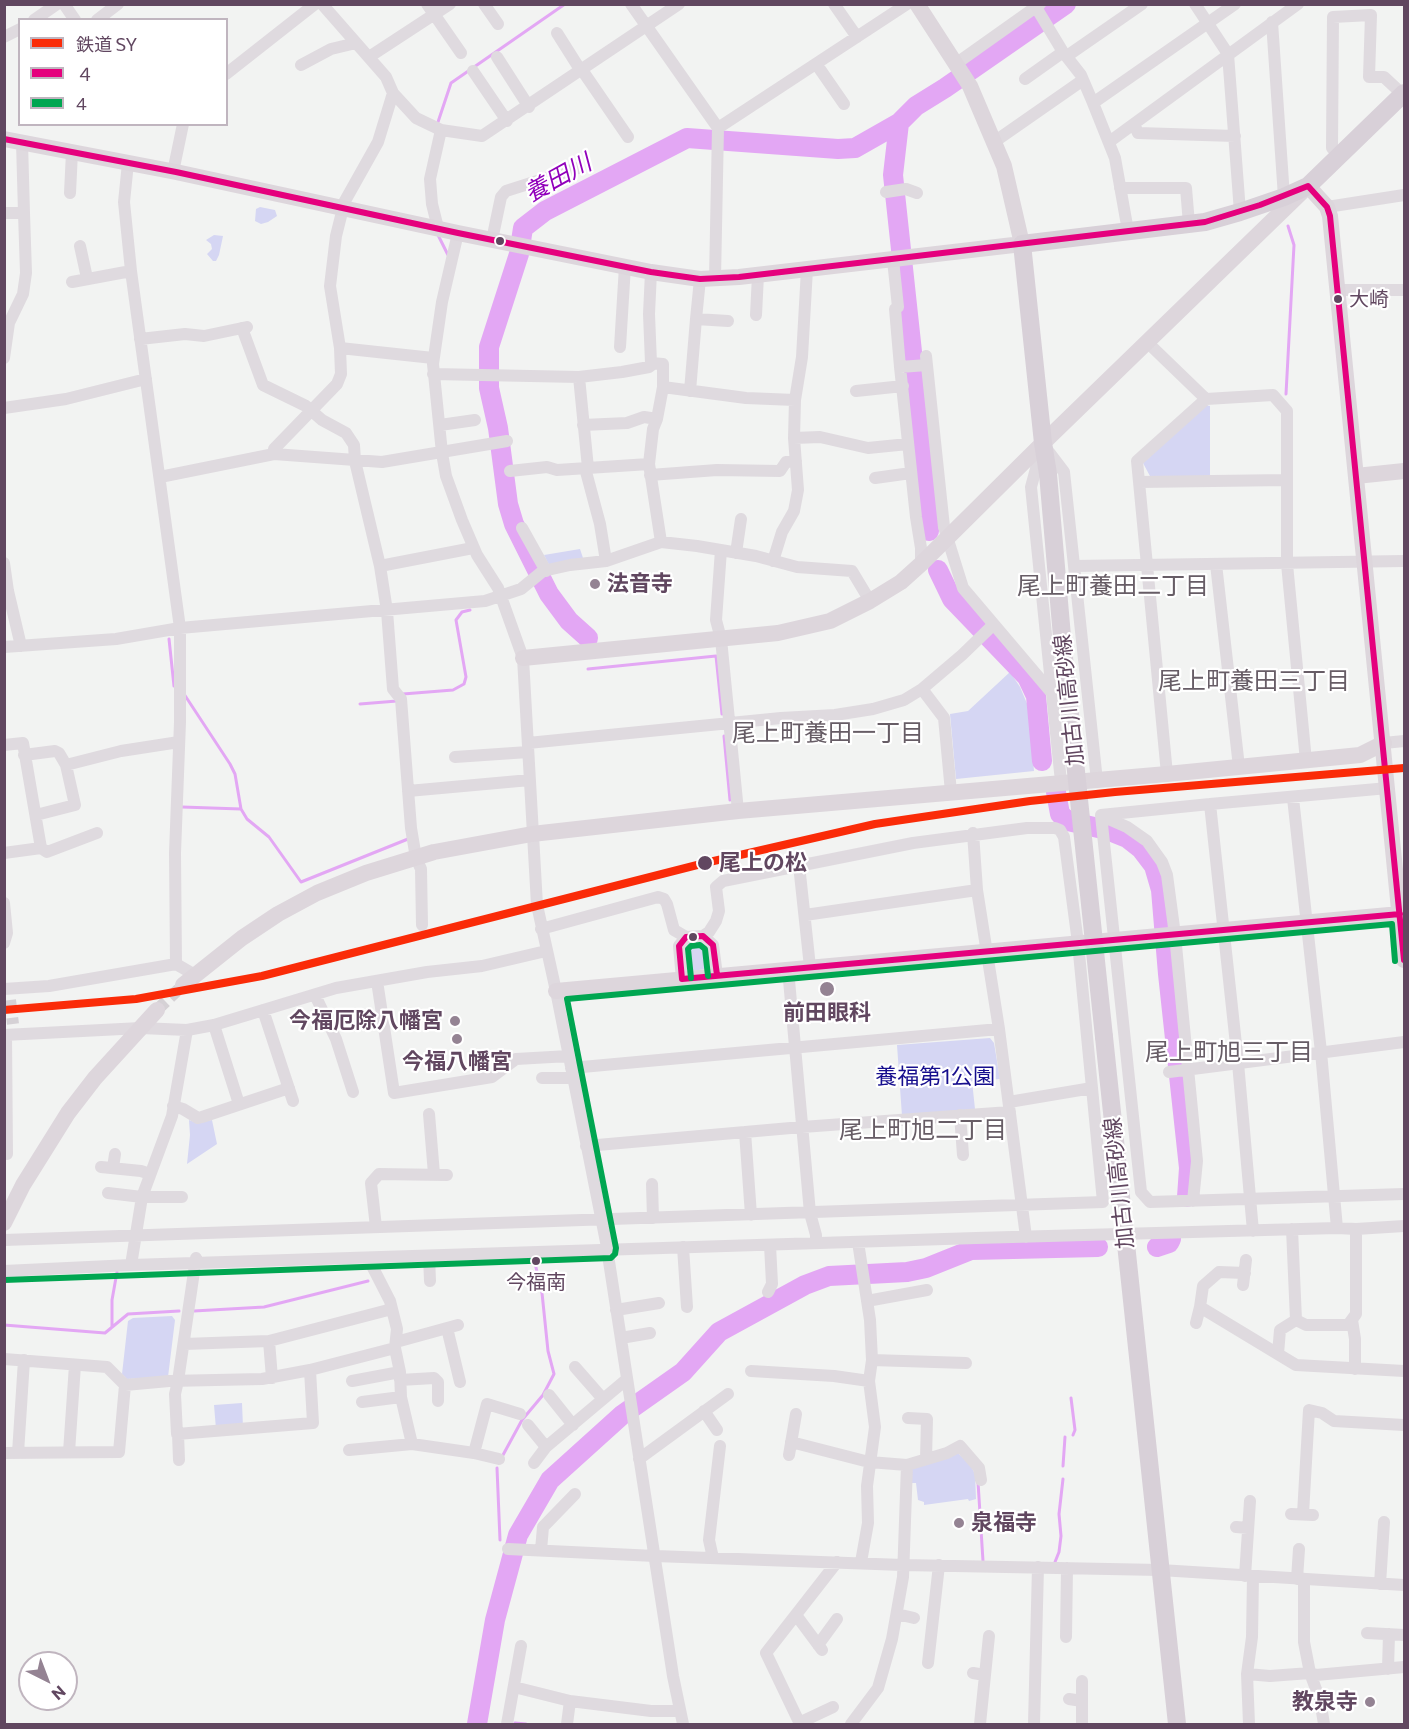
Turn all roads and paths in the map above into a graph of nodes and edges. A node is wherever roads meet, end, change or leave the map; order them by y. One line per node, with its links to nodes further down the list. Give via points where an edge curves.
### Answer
1 (118, 4): 19 (street)
2 (315, 4): 39 (street)
3 (322, 4): 28 (street)
4 (450, 4): 17 (street)
5 (484, 4): 22 (street)
6 (631, 4): 23 (street)
7 (679, 4): 23 (street)
8 (834, 4): 27 (street)
9 (907, 4): 27 (street)
10 (917, 4): 36 (street)
11 (1142, 4): 30 (street)
12 (1195, 4): 21 (street)
13 (1235, 4): 21 (street)
14 (1298, 4): 20 (street)
15 (68, 8): 18 (street)
16 (1037, 8): 30 (street); 36 (street)
17 (431, 10): 29 (street); 32 (street)
18 (40, 18)
19 (99, 18)
20 (1272, 22): 31 (street); 69 (street)
21 (1208, 23): 31 (street); 44 (street)
22 (498, 24)
23 (646, 27): 38 (street); 50 (street)
24 (18, 30): 26 (street)
25 (557, 33): 38 (street)
26 (4, 37)
27 (857, 38): 35 (street)
28 (356, 43): 32 (street); 34 (street, via 331,49)
29 (461, 52)
30 (1065, 54): 40 (street); 41 (street)
31 (1228, 54): 48 (street); 52 (street)
32 (369, 57): 43 (street, via 386,77)
33 (497, 57): 46 (street)
34 (301, 65)
35 (817, 65): 45 (street); 50 (street)
36 (958, 65): 56 (street)
37 (472, 70): 47 (street)
38 (582, 71): 46 (street); 53 (street)
39 (228, 72)
40 (1025, 79)
41 (1083, 80): 44 (street); 56 (street)
42 (1402, 92): 59 (main road); 59 (street, via 1384,76 1369,77 1371,15 1333,17 1332,148)
43 (393, 93): 51 (street, via 416,118); 71 (street, via 378,141)
44 (1094, 102): 57 (street)
45 (844, 104)
46 (529, 106): 47 (street)
47 (507, 121): 51 (street, via 482,136)
48 (1134, 124): 52 (street, via 1138,133); 57 (street)
49 (183, 126): 62 (street)
50 (718, 129): 89 (street)
51 (441, 130): 76 (street, via 430,179)
52 (1234, 136): 72 (street)
53 (628, 137)
54 (4, 139): 55 (street)
55 (22, 142): 58 (street); 74 (street)
56 (994, 142): 80 (street, via 1004,166)
57 (1109, 142): 64 (street)
58 (72, 152): 60 (street); 67 (street)
59 (1340, 156): 63 (main road)
60 (128, 163): 62 (street); 85 (street, via 124,202)
61 (578, 168): 79 (street, via 506,191 501,197)
62 (173, 172): 71 (street)
63 (1308, 186): 69 (main road); 70 (street); 98 (street)
64 (1120, 188): 75 (street, via 1186,188); 77 (street)
65 (911, 191): 66 (street)
66 (886, 192)
67 (70, 193)
68 (1404, 195): 70 (street)
69 (1284, 197): 72 (main road)
70 (1327, 207): 91 (street)
71 (342, 208): 76 (street); 100 (street, via 330,286)
72 (1240, 212): 75 (main road)
73 (4, 213): 74 (street)
74 (24, 213): 93 (street, via 23,294)
75 (1190, 224): 77 (main road)
76 (438, 228): 78 (street)
77 (1128, 231): 80 (main road)
78 (458, 233): 79 (street); 101 (street)
79 (492, 240): 83 (street)
80 (1022, 244): 82 (street); 122 (main road, 加古川高砂線)
81 (80, 246): 88 (street)
82 (893, 260): 84 (street); 104 (street)
83 (625, 266): 86 (street); 99 (street)
84 (807, 269): 87 (street); 113 (street, via 802,357)
85 (131, 271): 88 (street); 97 (street)
86 (651, 272): 89 (street); 103 (street, via 650,353)
87 (758, 275): 89 (street); 94 (street)
88 (87, 278): 90 (street)
89 (707, 279): 95 (street)
90 (72, 282)
91 (1336, 290): 92 (street); 133 (street)
92 (1404, 291)
93 (9, 309): 102 (street)
94 (756, 315)
95 (696, 319): 96 (street); 110 (street)
96 (728, 321)
97 (141, 339): 107 (street); 115 (street, via 204,336 245,328 263,385)
98 (1148, 343): 112 (street); 122 (street)
99 (620, 347)
100 (340, 348): 101 (street); 115 (street, via 340,380)
101 (433, 358): 105 (street)
102 (5, 360)
103 (654, 363): 106 (street, via 649,367); 109 (street, via 663,364)
104 (900, 367): 108 (street); 140 (street, via 926,360)
105 (433, 374): 106 (street); 118 (street)
106 (579, 377): 119 (street)
107 (146, 379): 114 (street, via 66,399); 134 (street)
108 (903, 386): 111 (street); 123 (street)
109 (663, 387): 110 (street); 116 (street)
110 (690, 391): 113 (street)
111 (856, 391)
112 (1206, 399): 136 (street, via 1273,395 1287,411); 137 (street, via 1137,461)
113 (795, 400): 120 (street)
114 (4, 408)
115 (311, 411): 125 (street, via 274,448); 126 (street, via 348,435)
116 (657, 419): 119 (street, via 644,417 627,423); 129 (street)
117 (475, 420): 118 (street)
118 (440, 425): 124 (street)
119 (584, 425): 128 (street)
120 (794, 438): 123 (street, via 820,437 868,448); 127 (street)
121 (501, 442): 124 (street)
122 (1043, 443): 140 (street); 155 (street, via 1064,472); 168 (street, via 1031,487); 281 (main road, 加古川高砂線, bridge)
123 (908, 444): 132 (street)
124 (442, 453): 126 (street, via 382,462); 142 (street, via 446,476)
125 (274, 454): 126 (street); 134 (street)
126 (356, 461): 154 (street)
127 (796, 461): 129 (street, via 786,462 780,471); 146 (street, via 798,490 794,511)
128 (587, 468): 129 (street); 130 (street); 145 (street)
129 (649, 470): 141 (street)
130 (510, 471)
131 (1404, 471): 133 (street)
132 (911, 473): 135 (street); 147 (street)
133 (1356, 476): 149 (street)
134 (160, 477): 162 (street)
135 (875, 478)
136 (1287, 480): 137 (street); 152 (street)
137 (1139, 482): 153 (street)
138 (741, 519): 144 (street)
139 (522, 528): 156 (street)
140 (945, 540): 147 (street); 161 (street, via 963,588)
141 (661, 542): 143 (street); 145 (street)
142 (474, 548): 154 (street); 158 (street)
143 (721, 550): 144 (street); 163 (street, via 716,620)
144 (736, 553): 146 (street)
145 (606, 561): 156 (street)
146 (773, 561): 159 (street, via 852,572)
147 (925, 561): 159 (street)
148 (1404, 561): 149 (street)
149 (1365, 562): 152 (street); 172 (street)
150 (4, 563): 157 (street)
151 (1216, 564): 152 (street); 153 (street); 179 (street)
152 (1287, 564): 177 (street)
153 (1146, 565): 155 (street); 180 (street)
154 (380, 566): 160 (street)
155 (1074, 566): 182 (street)
156 (544, 571): 158 (street, via 521,590)
157 (6, 591): 164 (street)
158 (501, 596): 160 (street); 166 (street)
159 (870, 601): 163 (street, via 830,621 801,629)
160 (387, 611): 162 (street); 184 (street, via 393,689 399,697)
161 (993, 625): 167 (street); 168 (street)
162 (180, 628): 164 (street, via 116,639); 171 (street)
163 (721, 639): 166 (street); 169 (street)
164 (21, 646): 165 (street)
165 (4, 647)
166 (523, 658): 174 (street)
167 (922, 689): 169 (street, via 904,700 873,709); 185 (street, via 944,718)
168 (1052, 693): 183 (street)
169 (729, 723): 174 (street); 189 (street)
170 (1404, 741): 172 (street)
171 (179, 742): 178 (street); 217 (street)
172 (1384, 743): 177 (street, via 1360,755); 186 (street)
173 (4, 745): 175 (street, via 23,743)
174 (528, 748): 176 (street, via 469,750); 181 (street)
175 (24, 755): 178 (street, via 56,751); 190 (street)
176 (455, 757)
177 (1306, 761): 179 (street)
178 (66, 765): 190 (street, via 75,805)
179 (1239, 767): 180 (street)
180 (1167, 774): 182 (street)
181 (530, 780): 184 (street); 194 (street)
182 (1097, 780): 183 (street)
183 (1061, 782): 185 (street)
184 (408, 791): 197 (street)
185 (951, 792): 189 (street)
186 (1394, 793): 187 (street); 201 (street)
187 (1293, 798): 188 (street); 204 (street)
188 (1210, 804): 191 (street); 207 (street)
189 (738, 811): 194 (street)
190 (36, 815): 195 (street)
191 (1101, 815): 208 (street, via 1127,826 1156,851 1167,875); 211 (street)
192 (97, 833): 195 (street, via 47,852)
193 (973, 833): 198 (street); 199 (street); 213 (street, via 1027,828 1060,830)
194 (532, 834): 197 (street); 206 (street)
195 (41, 848): 196 (street)
196 (4, 854)
197 (416, 858): 205 (street, via 421,869); 222 (street, via 366,873 278,914)
198 (799, 865): 202 (street); 209 (street, via 719,884 718,916)
199 (977, 890): 202 (street); 215 (street)
200 (4, 903): 203 (street)
201 (1400, 914): 204 (street); 216 (street)
202 (805, 915): 218 (street)
203 (6, 920): 212 (street)
204 (1306, 923): 207 (street); 236 (street)
205 (422, 925)
206 (542, 930): 210 (street, via 658,897 668,904 674,930); 214 (street)
207 (1224, 930): 208 (street); 237 (street)
208 (1175, 935): 211 (street); 239 (street)
209 (703, 936): 210 (street); 220 (street, via 713,945)
210 (686, 937): 221 (street, via 679,946)
211 (1114, 940): 213 (street); 267 (street, via 1142,1192 1150,1202)
212 (4, 943)
213 (1077, 943): 215 (street); 243 (street)
214 (546, 951): 223 (street, via 482,966); 224 (street)
215 (987, 951): 218 (street); 231 (street)
216 (1404, 960)
217 (176, 964): 222 (street); 225 (street)
218 (810, 967): 219 (street)
219 (788, 969): 220 (street); 235 (street)
220 (717, 975): 221 (street)
221 (682, 979): 224 (street)
222 (189, 980)
223 (377, 981): 226 (street); 238 (street, via 394,1093 492,1077 516,1059)
224 (556, 991): 238 (street)
225 (8, 993)
226 (315, 995): 228 (street); 244 (street, via 336,1039)
227 (157, 1010): 230 (street)
228 (263, 1010): 229 (street); 242 (street)
229 (214, 1025): 232 (street); 246 (street)
230 (141, 1028): 232 (street); 233 (street); 273 (street, via 68,1113 22,1185)
231 (999, 1029): 235 (street); 248 (street)
232 (187, 1030): 247 (street)
233 (9, 1032): 254 (street)
234 (1404, 1042): 236 (street)
235 (794, 1048): 238 (street); 251 (street)
236 (1322, 1052): 237 (street); 264 (street)
237 (1238, 1063): 239 (street); 266 (street)
238 (571, 1067): 241 (street); 253 (street)
239 (1188, 1069): 240 (street); 267 (street, via 1197,1161)
240 (1169, 1072)
241 (542, 1078)
242 (289, 1088): 245 (street); 246 (street)
243 (1092, 1088): 248 (street); 268 (street, via 1103,1202)
244 (353, 1092)
245 (293, 1101)
246 (239, 1104): 247 (street, via 202,1118)
247 (173, 1106): 257 (street)
248 (1010, 1107): 250 (street); 268 (street)
249 (429, 1114): 258 (street)
250 (960, 1115): 251 (street); 256 (street)
251 (802, 1127): 252 (street); 269 (street)
252 (745, 1132): 253 (street); 270 (street)
253 (586, 1146): 272 (street)
254 (7, 1154)
255 (115, 1154): 257 (street, via 107,1168)
256 (964, 1155)
257 (146, 1173): 263 (street)
258 (434, 1174): 259 (street); 275 (street, via 379,1173 371,1183)
259 (447, 1175)
260 (652, 1184): 271 (street)
261 (108, 1193): 263 (street)
262 (1404, 1194): 264 (street)
263 (139, 1196): 265 (street); 280 (street)
264 (1334, 1196): 266 (street); 276 (street)
265 (182, 1197)
266 (1251, 1198): 267 (street); 279 (street)
267 (1193, 1201)
268 (1023, 1205): 269 (street); 282 (street)
269 (810, 1213): 270 (street); 285 (street)
270 (752, 1215): 271 (street)
271 (653, 1218): 272 (street)
272 (601, 1219): 275 (street); 288 (street)
273 (4, 1223)
274 (1404, 1226): 277 (street)
275 (376, 1227): 280 (street)
276 (1337, 1228): 277 (street); 278 (street)
277 (1356, 1229): 305 (street, via 1356,1314)
278 (1292, 1230): 279 (street); 304 (street)
279 (1253, 1231): 281 (street)
280 (136, 1234): 283 (street); 293 (street)
281 (1125, 1235): 282 (street); 379 (main road, 加古川高砂線)
282 (1026, 1237): 284 (street)
283 (4, 1240)
284 (858, 1242): 285 (street); 297 (street)
285 (816, 1243): 286 (street)
286 (771, 1245): 287 (street); 296 (street, via 772,1284)
287 (683, 1247): 288 (street); 300 (street)
288 (607, 1250): 289 (street); 303 (street)
289 (429, 1256): 290 (street); 295 (street)
290 (368, 1258): 292 (street); 302 (street)
291 (1246, 1260): 301 (street, via 1244,1279 1219,1272 1203,1286)
292 (196, 1261): 293 (street); 310 (street)
293 (131, 1265): 294 (street)
294 (4, 1271)
295 (430, 1281)
296 (768, 1292)
297 (867, 1301): 299 (street, via 921,1291); 315 (street)
298 (659, 1303): 303 (street)
299 (919, 1305)
300 (687, 1307)
301 (1200, 1307): 306 (street); 312 (street)
302 (392, 1309): 309 (street); 311 (street, via 397,1329)
303 (616, 1310): 308 (street)
304 (1296, 1320): 305 (street, via 1306,1325 1348,1325); 312 (street, via 1280,1330)
305 (1352, 1320): 319 (street)
306 (1196, 1323)
307 (650, 1333): 308 (street)
308 (621, 1338): 325 (street)
309 (269, 1341): 310 (street); 324 (street)
310 (184, 1344): 326 (street)
311 (395, 1345): 320 (street); 323 (street); 329 (street, via 453,1326)
312 (1278, 1354): 319 (street, via 1296,1365)
313 (4, 1359): 314 (street)
314 (24, 1360): 317 (street); 352 (street)
315 (872, 1360): 316 (street); 328 (street)
316 (966, 1363)
317 (75, 1365): 330 (street, via 107,1367); 351 (street)
318 (575, 1367): 334 (street)
319 (1355, 1369): 322 (street)
320 (310, 1370): 324 (street); 345 (street, via 313,1423)
321 (751, 1371): 328 (street)
322 (1404, 1371)
323 (400, 1376): 327 (street); 333 (street); 335 (street, via 434,1378 438,1382)
324 (272, 1377): 326 (street)
325 (627, 1379): 334 (street); 357 (street)
326 (178, 1381): 330 (street); 345 (street)
327 (352, 1381)
328 (869, 1381): 360 (street, via 875,1427)
329 (460, 1382)
330 (125, 1385): 351 (street, via 119,1452)
331 (728, 1394): 337 (street)
332 (549, 1395): 342 (street)
333 (401, 1397): 336 (street); 347 (street)
334 (603, 1399): 342 (street)
335 (438, 1401)
336 (362, 1402)
337 (704, 1411): 344 (street); 357 (street)
338 (520, 1413): 353 (street, via 487,1404)
339 (796, 1414): 346 (street)
340 (908, 1418): 358 (street, via 927,1419)
341 (528, 1425): 349 (street)
342 (573, 1425): 349 (street)
343 (1404, 1425): 366 (street, via 1390,1419 1334,1421 1309,1410)
344 (717, 1430)
345 (178, 1434): 359 (street)
346 (791, 1442): 355 (street); 360 (street, via 836,1460)
347 (412, 1444): 350 (street); 353 (street)
348 (720, 1446): 372 (street, via 708,1540)
349 (546, 1447): 361 (street)
350 (349, 1450)
351 (69, 1452): 352 (street)
352 (18, 1453): 354 (street)
353 (474, 1453): 356 (street)
354 (4, 1454)
355 (789, 1455)
356 (499, 1459)
357 (639, 1459): 371 (street)
358 (926, 1459): 362 (street); 363 (street, via 947,1453 961,1442 979,1468)
359 (179, 1460)
360 (869, 1462): 362 (street); 374 (street, via 868,1523)
361 (534, 1463)
362 (907, 1465): 375 (street)
363 (981, 1480)
364 (575, 1494): 370 (street, via 543,1527)
365 (1250, 1501): 380 (street, via 1242,1527)
366 (1302, 1515)
367 (1384, 1522): 382 (street, via 1378,1536)
368 (512, 1549): 370 (street)
369 (1299, 1549): 381 (street)
370 (541, 1550): 371 (street)
371 (655, 1556): 372 (street); 405 (street)
372 (713, 1558): 373 (street)
373 (837, 1562): 374 (street); 385 (street)
374 (861, 1562): 375 (street)
375 (903, 1564): 376 (street); 384 (street)
376 (939, 1565): 377 (street); 393 (street)
377 (1038, 1567): 378 (street); 412 (street)
378 (1067, 1568): 379 (street); 392 (street)
379 (1160, 1570): 380 (street); 414 (main road, 加古川高砂線)
380 (1249, 1576): 381 (street); 400 (street, via 1252,1637)
381 (1300, 1579): 382 (street); 399 (street)
382 (1380, 1584): 383 (street)
383 (1404, 1585)
384 (897, 1614): 386 (street); 410 (street, via 878,1688)
385 (796, 1615): 387 (street, via 820,1647); 406 (street, via 766,1653)
386 (914, 1618)
387 (837, 1619)
388 (1367, 1633): 389 (street)
389 (1389, 1634): 390 (street); 398 (street)
390 (1404, 1635)
391 (989, 1636): 411 (street, via 979,1674)
392 (1066, 1637)
393 (930, 1639): 394 (street); 396 (street)
394 (945, 1641)
395 (521, 1647): 402 (street)
396 (928, 1663)
397 (1404, 1667): 398 (street)
398 (1388, 1669): 399 (street)
399 (1310, 1673): 400 (street); 416 (street)
400 (1247, 1674): 415 (street)
401 (1082, 1681): 413 (street, via 1076,1700)
402 (514, 1687): 403 (street); 407 (street)
403 (570, 1701): 405 (street); 408 (street)
404 (833, 1707): 406 (street)
405 (680, 1711): 409 (street)
406 (800, 1724)
407 (507, 1725)
408 (567, 1725)
409 (684, 1725)
410 (852, 1725)
411 (980, 1725)
412 (1034, 1725)
413 (1082, 1725)
414 (1177, 1725)
415 (1249, 1725)
416 (1324, 1725)

